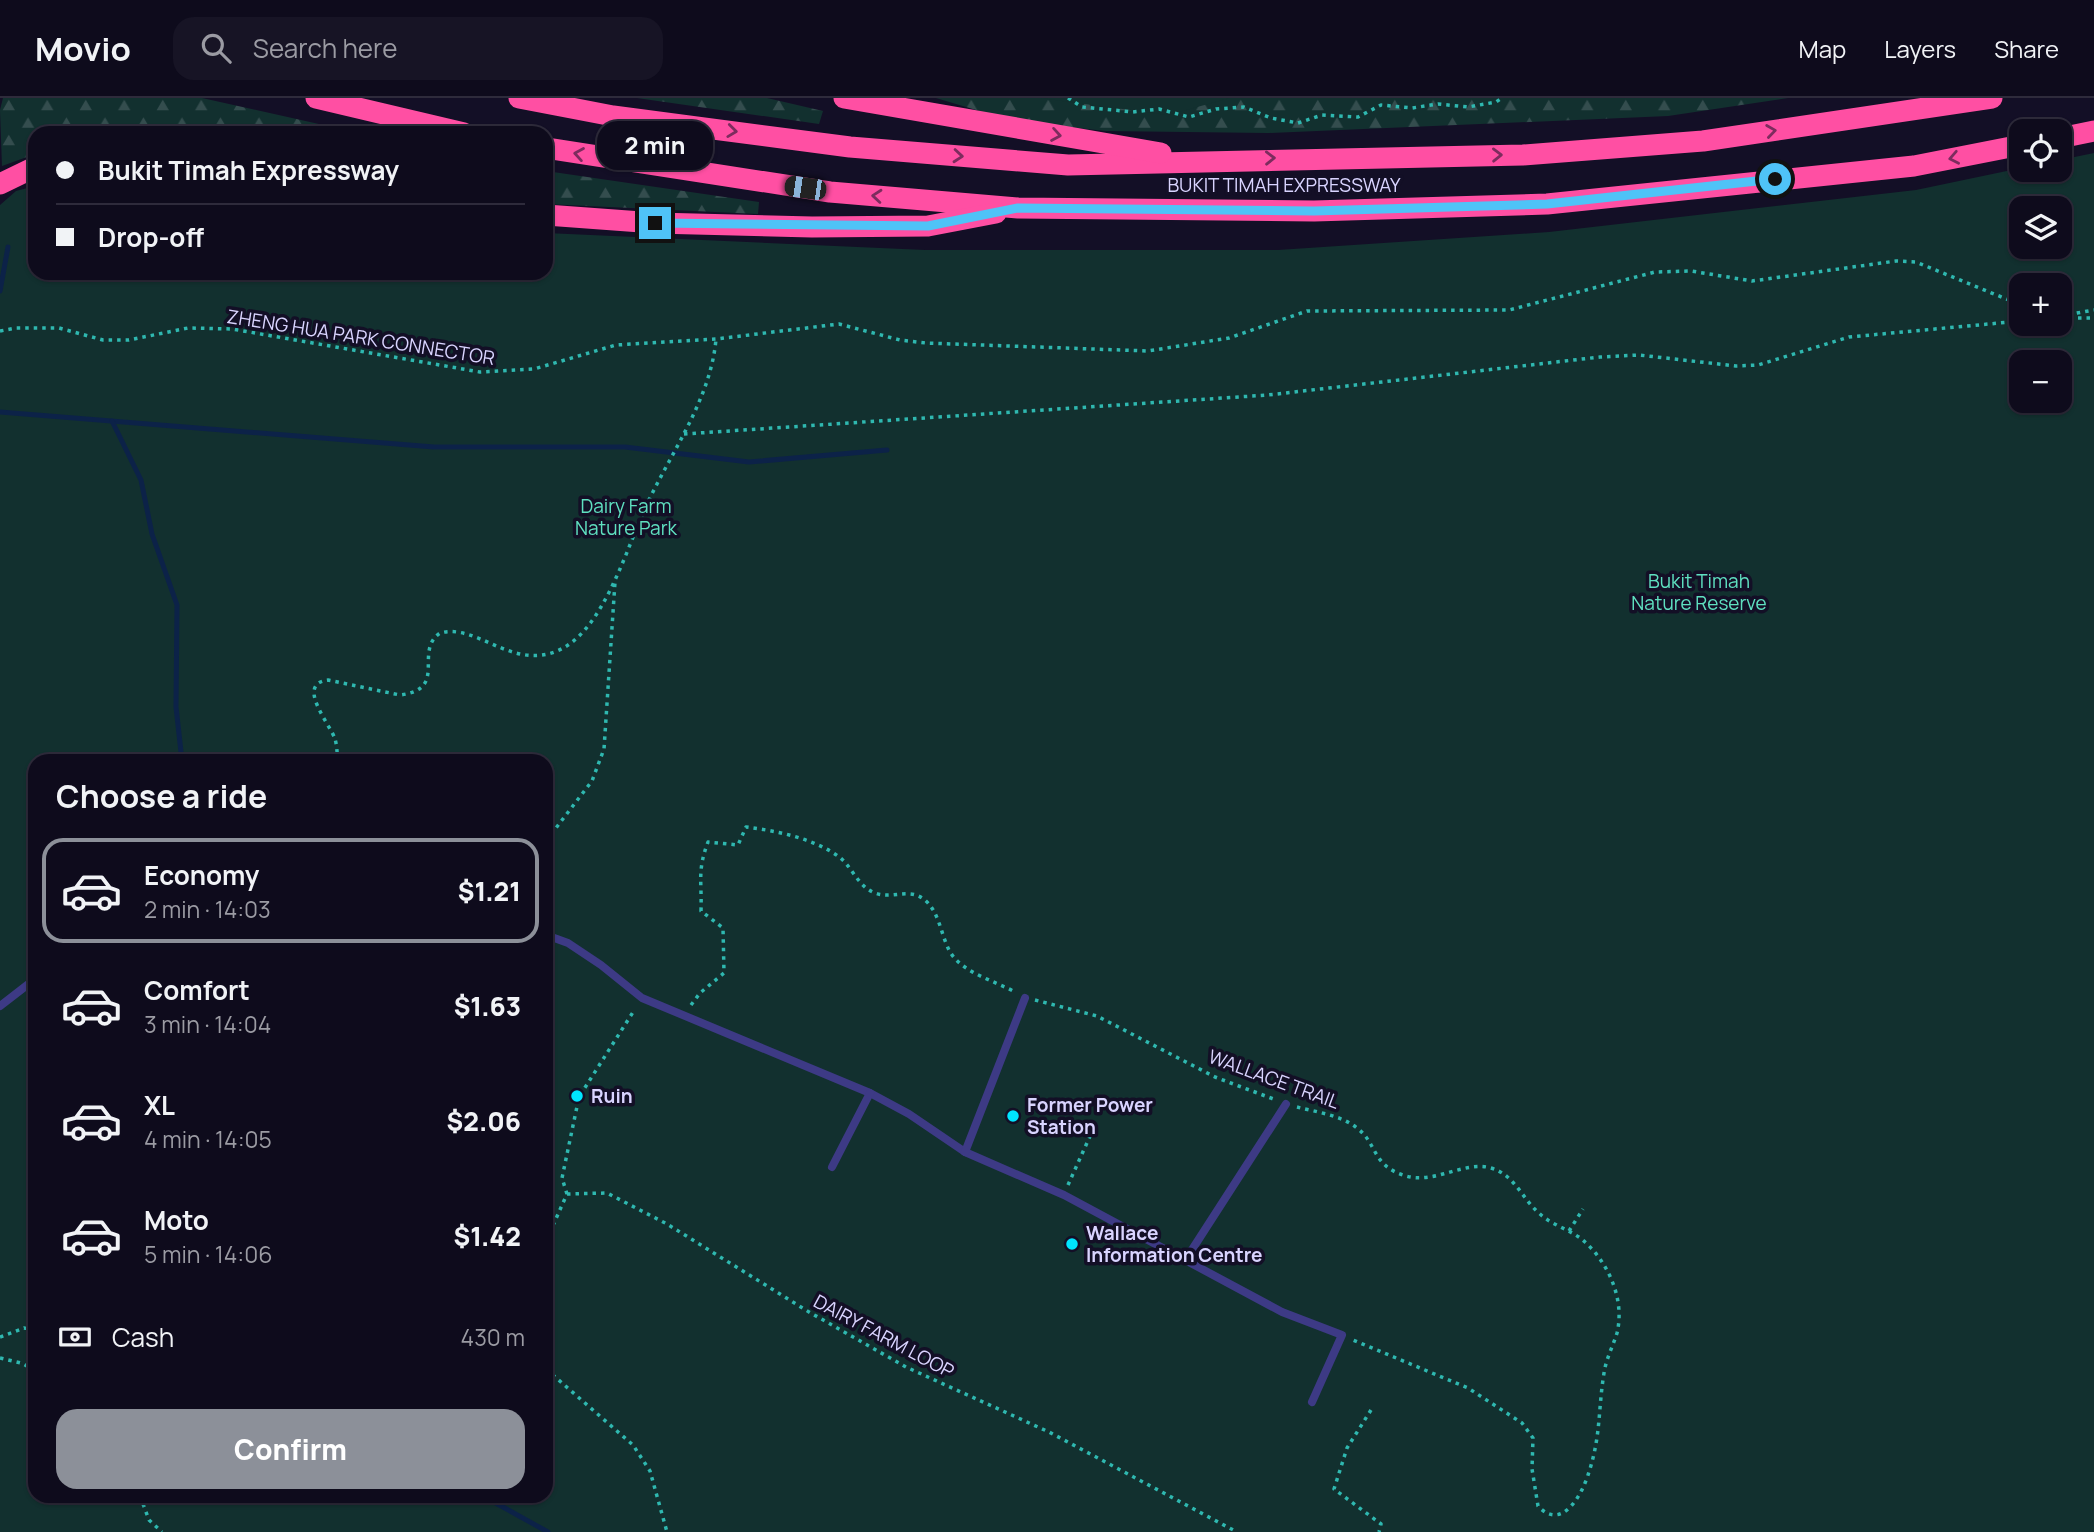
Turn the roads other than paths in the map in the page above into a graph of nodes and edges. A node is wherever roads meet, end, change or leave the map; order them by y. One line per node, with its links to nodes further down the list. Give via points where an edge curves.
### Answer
1 (316, 98): 5 (highway)
2 (519, 98): 10 (highway, BUKIT TIMAH EXPRESSWAY, one-way to 10, via 613,116 850,147 1068,165)
3 (844, 98): 10 (highway, one-way to 10)
4 (1992, 98): 10 (highway, BUKIT TIMAH EXPRESSWAY, one-way to 4, via 1523,155 1703,141)
5 (434, 126)
6 (2094, 131): 7 (highway)
7 (2072, 136)
8 (2009, 147): 13 (highway, BUKIT TIMAH EXPRESSWAY, one-way to 13, via 1914,166 1547,204 1314,211)
9 (553, 149): 13 (highway, BUKIT TIMAH EXPRESSWAY, one-way to 9, via 830,192)
10 (1201, 160)
11 (28, 170): 12 (highway)
12 (0, 184)
13 (1018, 208): 14 (highway, via 928,226 655,223)
14 (553, 216)
15 (553, 938): 19 (lane, via 601,965 642,998)
16 (28, 984): 18 (lane)
17 (1026, 998): 21 (lane)
18 (0, 1006)
19 (870, 1093): 21 (lane); 22 (lane)
20 (1286, 1104): 23 (lane)
21 (965, 1152): 23 (lane, via 1064,1195)
22 (832, 1167)
23 (1186, 1259): 24 (lane, via 1282,1312 1342,1335)
24 (1312, 1402)

